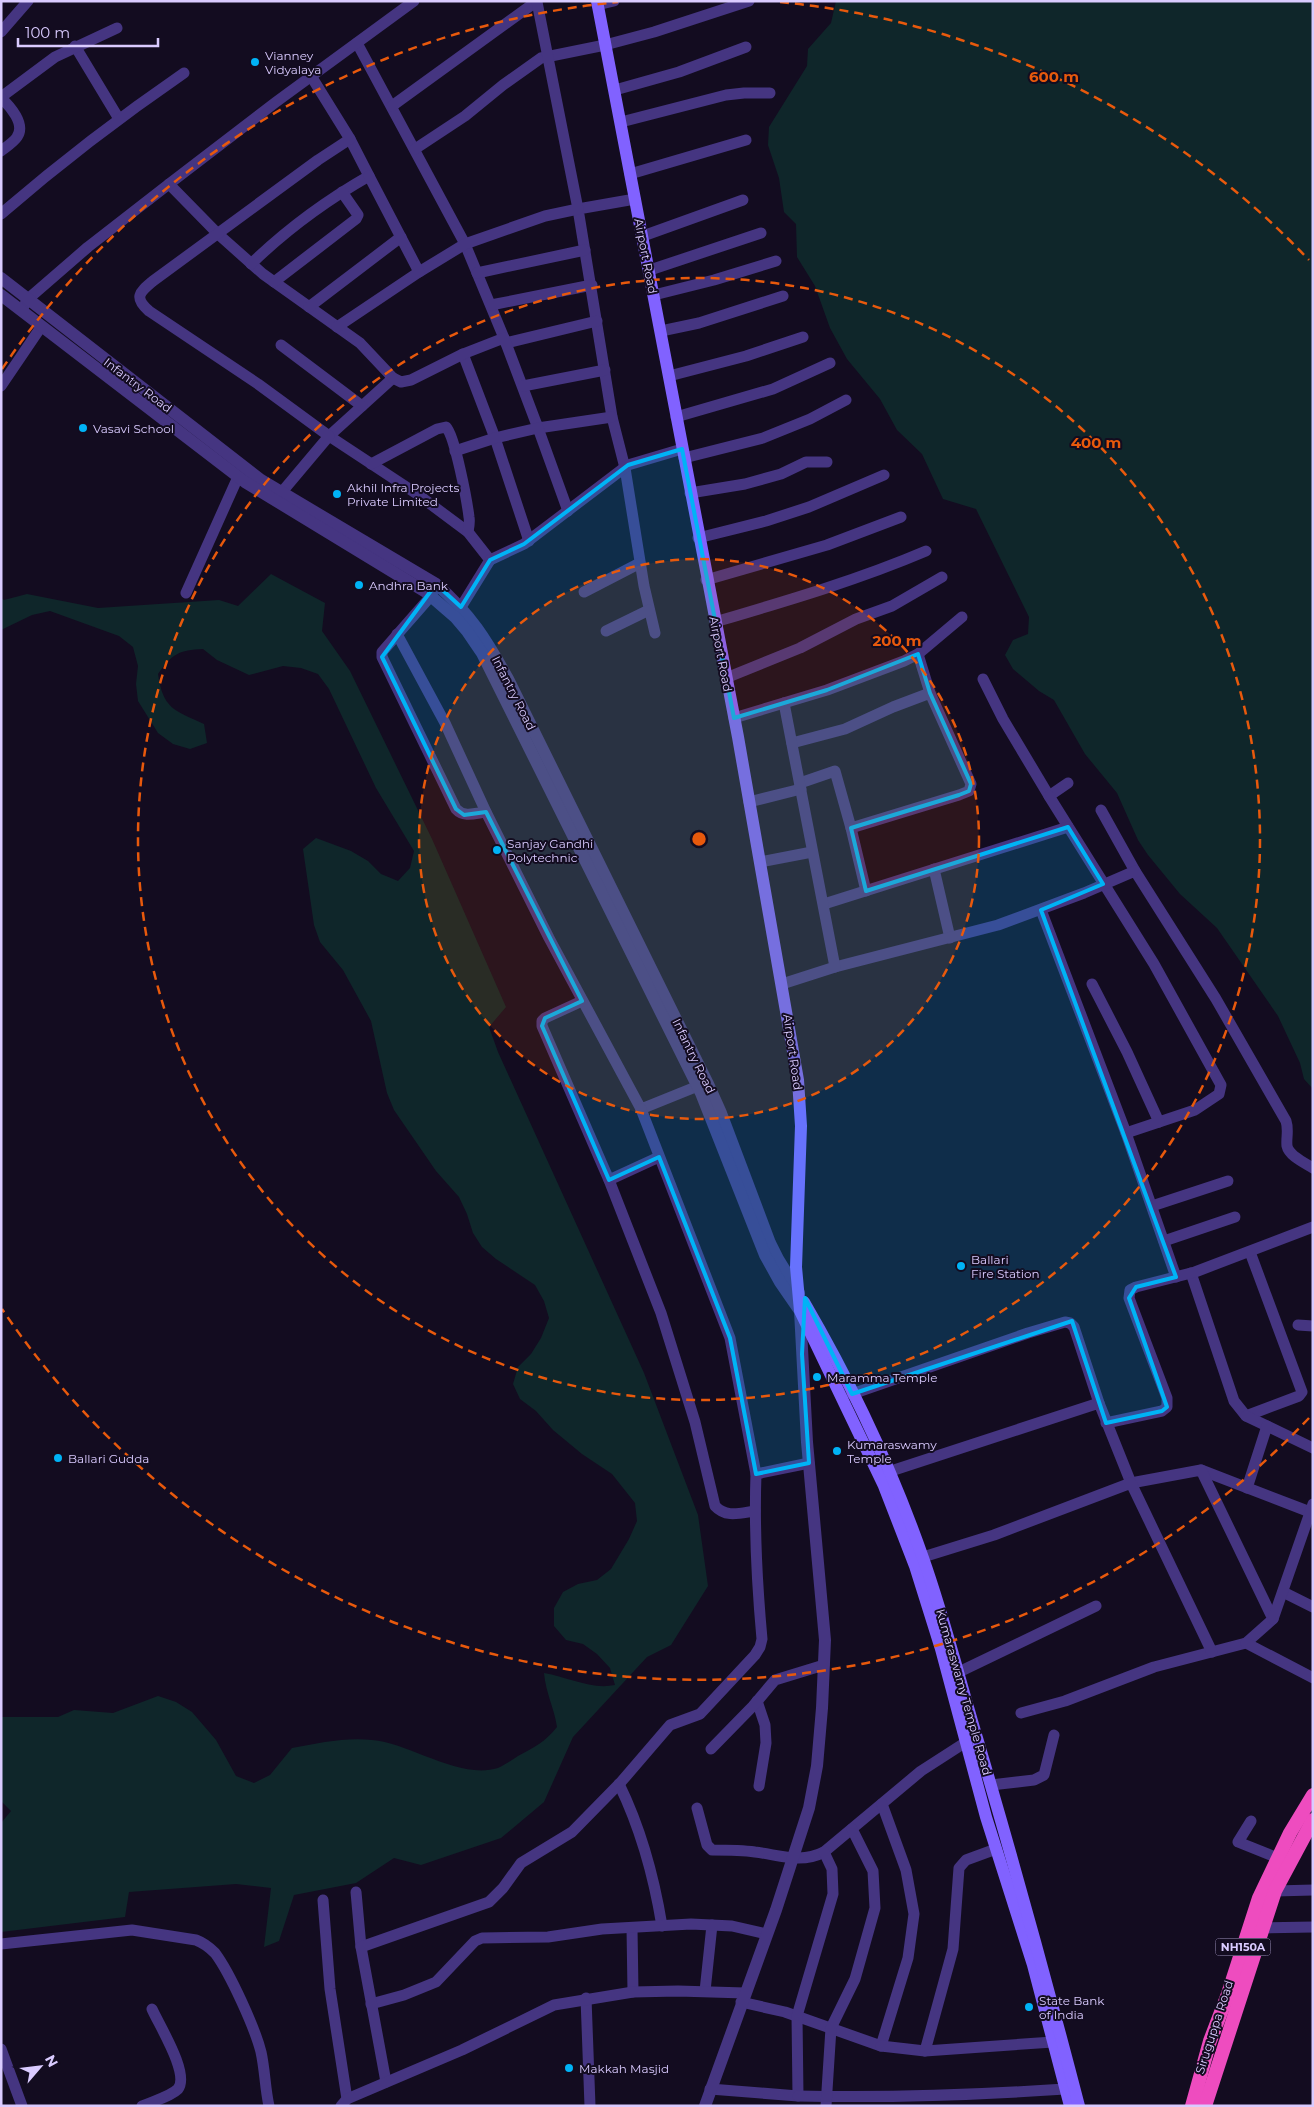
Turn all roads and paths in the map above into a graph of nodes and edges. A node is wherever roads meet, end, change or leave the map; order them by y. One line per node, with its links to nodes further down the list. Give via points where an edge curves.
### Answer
1 (28, 1): 8 (street)
2 (414, 1): 9 (street)
3 (537, 1): 13 (street); 19 (street)
4 (614, 1): 6 (street)
5 (749, 1): 10 (street)
6 (597, 3): 10 (main road, Airport Road)
7 (117, 28): 11 (street)
8 (1, 32)
9 (357, 43): 15 (street); 19 (street)
10 (605, 45): 13 (street); 16 (main road, Airport Road)
11 (75, 46): 18 (street); 20 (street)
12 (746, 47): 16 (street, via 679,72)
13 (549, 55): 24 (street, via 535,61 465,116); 32 (street)
14 (184, 74): 20 (street)
15 (311, 76): 22 (street); 28 (street)
16 (614, 90): 21 (main road, Airport Road)
17 (770, 94): 21 (street, via 726,95)
18 (1, 97): 25 (street, via 16,115 20,130 18,137)
19 (392, 106): 24 (street)
20 (119, 119): 33 (street)
21 (621, 122): 26 (main road, Airport Road)
22 (350, 139): 27 (street); 35 (street)
23 (746, 140): 26 (street)
24 (416, 149): 38 (street)
25 (1, 151)
26 (630, 174): 30 (main road, Airport Road)
27 (370, 176): 29 (street); 37 (street)
28 (169, 184): 35 (street); 51 (street)
29 (342, 192): 41 (street, via 270,245); 46 (street, via 358,215 356,218)
30 (635, 199): 32 (street); 36 (main road, Airport Road)
31 (743, 200): 36 (street)
32 (578, 209): 38 (street, via 545,216); 39 (street)
33 (1, 214)
34 (761, 233): 42 (street)
35 (218, 234): 41 (street); 74 (street, via 142,291 139,296 141,304)
36 (643, 236): 42 (main road, Airport Road)
37 (401, 237): 43 (street); 53 (street)
38 (465, 244): 43 (street); 44 (street)
39 (585, 250): 44 (street); 47 (street)
40 (776, 261): 48 (street)
41 (251, 264): 46 (street)
42 (650, 270): 48 (main road, Airport Road)
43 (419, 272): 57 (street)
44 (477, 273): 52 (street)
45 (1, 278): 51 (street, Infantry Road)
46 (274, 282): 53 (street)
47 (592, 285): 52 (street); 55 (street)
48 (654, 295): 58 (main road, Airport Road)
49 (1, 296): 54 (street, Infantry Road)
50 (783, 296): 58 (street, via 698,323)
51 (28, 299): 54 (street); 84 (street, Infantry Road)
52 (491, 306): 60 (street)
53 (309, 307): 57 (street)
54 (21, 312): 56 (street, Infantry Road)
55 (598, 321): 60 (street); 64 (street)
56 (41, 327): 67 (street); 82 (street, Infantry Road)
57 (337, 327): 66 (street, via 360,343)
58 (661, 331): 65 (main road, Airport Road)
59 (803, 336): 65 (street, via 746,356)
60 (505, 340): 62 (street); 68 (street)
61 (281, 345): 70 (street)
62 (463, 354): 66 (street, via 406,382); 75 (street)
63 (830, 363): 72 (street, via 773,389)
64 (605, 370): 68 (street); 71 (street)
65 (669, 376): 72 (main road, Airport Road)
66 (393, 378): 70 (street)
67 (1, 386)
68 (523, 386): 73 (street)
69 (846, 400): 77 (street, via 810,420 763,438)
70 (362, 406): 74 (street)
71 (612, 417): 73 (street); 80 (street)
72 (676, 417): 77 (main road, Airport Road)
73 (538, 428): 75 (street); 85 (street)
74 (329, 436): 79 (street); 84 (street)
75 (495, 438): 76 (street); 89 (street)
76 (455, 451): 79 (street, via 449,430 442,426); 87 (street, via 470,518)
77 (683, 454): 80 (street); 83 (main road, Airport Road)
78 (827, 462): 83 (street, via 806,462 781,474 744,484)
79 (371, 464): 87 (street)
80 (624, 468): 85 (street); 92 (street)
81 (884, 475): 88 (street, via 809,507)
82 (238, 477): 84 (street, Infantry Road); 97 (street)
83 (690, 493): 88 (main road, Airport Road)
84 (278, 497): 95 (street, Infantry Road, via 398,574)
85 (568, 511): 89 (street)
86 (901, 517): 94 (street, via 818,548)
87 (468, 532): 91 (street)
88 (698, 538): 94 (main road, Airport Road)
89 (529, 541): 91 (street)
90 (926, 552): 101 (street, via 887,568)
91 (490, 560): 98 (street)
92 (640, 563): 96 (street); 99 (street)
93 (942, 576): 106 (street, via 892,606)
94 (706, 580): 101 (main road, Airport Road)
95 (434, 590): 98 (street, Infantry Road); 104 (street); 133 (street, Infantry Road, via 482,653)
96 (584, 592)
97 (186, 593)
98 (461, 607): 148 (street, Infantry Road, via 486,639 508,679 639,943 720,1113 774,1251)
99 (649, 610): 102 (street); 103 (street)
100 (962, 616): 105 (street)
101 (715, 622): 106 (main road, Airport Road)
102 (606, 631)
103 (654, 633)
104 (397, 634): 117 (street, via 445,722); 117 (street, via 382,652 384,663 456,809 464,815)
105 (918, 654): 108 (street); 109 (street, via 827,690)
106 (726, 678): 110 (main road, Airport Road)
107 (983, 678): 114 (street, via 1003,719)
108 (930, 693): 111 (street, via 846,729); 119 (street, via 972,784 969,791)
109 (784, 703): 110 (street); 111 (street)
110 (734, 718): 115 (main road, Airport Road)
111 (792, 743): 113 (street)
112 (1068, 783): 114 (street)
113 (800, 786): 115 (street); 119 (street, via 835,771); 120 (street)
114 (1049, 796): 118 (street)
115 (749, 802): 121 (main road, Airport Road)
116 (1101, 810): 123 (street)
117 (486, 812): 132 (street)
118 (1068, 827): 122 (street); 124 (street)
119 (851, 828): 125 (street)
120 (812, 852): 121 (street); 126 (street)
121 (760, 862): 130 (main road, Airport Road)
122 (934, 869): 125 (street); 128 (street)
123 (1135, 871): 124 (street); 138 (street, via 1216,999 1286,1121 1290,1152)
124 (1103, 884): 127 (street); 135 (street, via 1154,964 1221,1085 1219,1094 1195,1110)
125 (866, 891): 126 (street)
126 (824, 904): 129 (street)
127 (1041, 910): 128 (street); 136 (street)
128 (950, 938): 129 (street)
129 (835, 967): 130 (street)
130 (782, 984): 148 (main road, Airport Road, via 798,1080 801,1126 796,1267)
131 (1092, 984): 135 (street)
132 (582, 1001): 134 (street); 139 (street, via 545,1018 542,1026)
133 (698, 1086): 134 (street); 149 (street, Infantry Road, via 765,1255)
134 (642, 1110): 137 (street)
135 (1159, 1122): 136 (street)
136 (1126, 1133): 141 (street)
137 (659, 1157): 139 (street); 161 (street, via 730,1338)
138 (1313, 1168)
139 (609, 1180): 165 (street, via 662,1313 695,1422 715,1506 727,1514)
140 (1228, 1181): 141 (street)
141 (1152, 1206): 144 (street)
142 (1235, 1217): 144 (street)
143 (1313, 1228): 145 (street)
144 (1164, 1241): 147 (street)
145 (1250, 1252): 146 (street); 154 (street, via 1302,1392)
146 (1191, 1273): 147 (street); 154 (street, via 1234,1401)
147 (1176, 1277): 155 (street, via 1136,1287 1130,1290 1129,1298 1168,1398 1167,1406 1162,1411)
148 (800, 1295): 149 (main road, Airport Road); 152 (main road, Kumaraswamy Temple Road)
149 (800, 1311): 158 (street); 179 (main road, Kumaraswamy Temple Road, via 884,1486 915,1566)
150 (1298, 1325): 151 (street)
151 (1313, 1326)
152 (852, 1394): 153 (street, via 1065,1322 1074,1327); 160 (main road, Kumaraswamy Temple Road)
153 (1099, 1403): 155 (street); 160 (street)
154 (1246, 1416): 156 (street)
155 (1106, 1423): 162 (street)
156 (1268, 1426): 157 (street); 163 (street)
157 (1313, 1448)
158 (809, 1463): 161 (street); 173 (street, via 825,1640)
159 (1201, 1470): 162 (street); 163 (street); 170 (street)
160 (888, 1472): 166 (main road, Kumaraswamy Temple Road)
161 (756, 1474): 165 (street)
162 (1131, 1483): 166 (street, via 994,1535); 172 (street)
163 (1248, 1488): 164 (street)
164 (1311, 1508): 167 (street)
165 (755, 1511): 181 (street, via 760,1647 700,1714 670,1725)
166 (923, 1557): 174 (main road, Kumaraswamy Temple Road)
167 (1282, 1592): 169 (street); 170 (street)
168 (1096, 1606): 174 (street)
169 (1313, 1607)
170 (1273, 1619): 171 (street)
171 (1246, 1643): 172 (street); 175 (street)
172 (1212, 1652): 177 (street, via 1154,1666 1065,1701)
173 (824, 1664): 176 (street, via 775,1680); 193 (street, via 817,1766 809,1808)
174 (959, 1672): 182 (main road, Kumaraswamy Temple Road)
175 (1313, 1678)
176 (757, 1701): 180 (street); 183 (street, via 765,1725 766,1743)
177 (1021, 1713)
178 (1054, 1735): 182 (street, via 1044,1775 1034,1780)
179 (966, 1742): 185 (street, via 921,1772); 190 (main road, Kumaraswamy Temple Road)
180 (711, 1748)
181 (619, 1784): 199 (street, via 650,1869); 205 (street, via 572,1832 521,1863 489,1902)
182 (991, 1785): 230 (main road, Kumaraswamy Temple Road, via 1042,1960)
183 (759, 1786)
184 (1313, 1795): 192 (highway, NH150A)
185 (882, 1804): 189 (street); 215 (street, via 906,1870 914,1914 908,1958)
186 (697, 1808): 193 (street, via 707,1845 712,1850 756,1852)
187 (1313, 1820): 195 (highway, Siruguppa Road / NH150A)
188 (1251, 1821): 192 (street, via 1238,1842)
189 (852, 1829): 191 (street); 213 (street, via 873,1871 875,1908 855,1979)
190 (996, 1850): 214 (main road, Kumaraswamy Temple Road, via 1033,1965); 217 (street, via 966,1860 959,1868 953,1950)
191 (824, 1852): 193 (street, via 813,1858); 212 (street, via 832,1869 833,1894)
192 (1278, 1858): 231 (highway, NH150A, via 1259,1898 1210,2041)
193 (793, 1859): 203 (street)
194 (1313, 1890): 195 (street)
195 (1274, 1891): 202 (highway, Siruguppa Road / NH150A)
196 (356, 1892): 205 (street)
197 (323, 1900): 223 (street)
198 (712, 1925): 199 (street); 203 (street); 206 (street)
199 (662, 1926): 201 (street)
200 (1313, 1927): 202 (street)
201 (632, 1928): 207 (street); 210 (street, via 548,1937 482,1938 475,1941 436,1982)
202 (1262, 1928): 232 (highway, Siruguppa Road / NH150A)
203 (767, 1934): 208 (street)
204 (1, 1944): 226 (street, via 132,1930 206,1944 222,1963 257,2039)
205 (361, 1947): 210 (street)
206 (705, 1991): 207 (street); 208 (street)
207 (633, 1992): 209 (street)
208 (743, 1997): 212 (street); 220 (street)
209 (586, 1998): 218 (street, via 554,2005 462,2050); 227 (street)
210 (371, 2004): 218 (street)
211 (152, 2009): 225 (street, via 182,2079 179,2088 172,2093)
212 (796, 2016): 213 (street); 221 (street)
213 (831, 2028): 215 (street); 222 (street)
214 (1053, 2042): 217 (street); 219 (main road, Kumaraswamy Temple Road)
215 (881, 2046): 217 (street)
216 (1, 2049): 224 (street)
217 (925, 2051)
218 (386, 2082): 223 (street)
219 (1065, 2088): 222 (street); 229 (main road, Kumaraswamy Temple Road)
220 (710, 2089): 221 (street); 228 (street)
221 (798, 2096): 222 (street)
222 (826, 2101)
223 (344, 2102)
224 (22, 2106)
225 (142, 2106)
226 (269, 2106)
227 (590, 2106)
228 (705, 2106)
229 (1070, 2106)
230 (1079, 2106)
231 (1192, 2106)
232 (1205, 2106)

